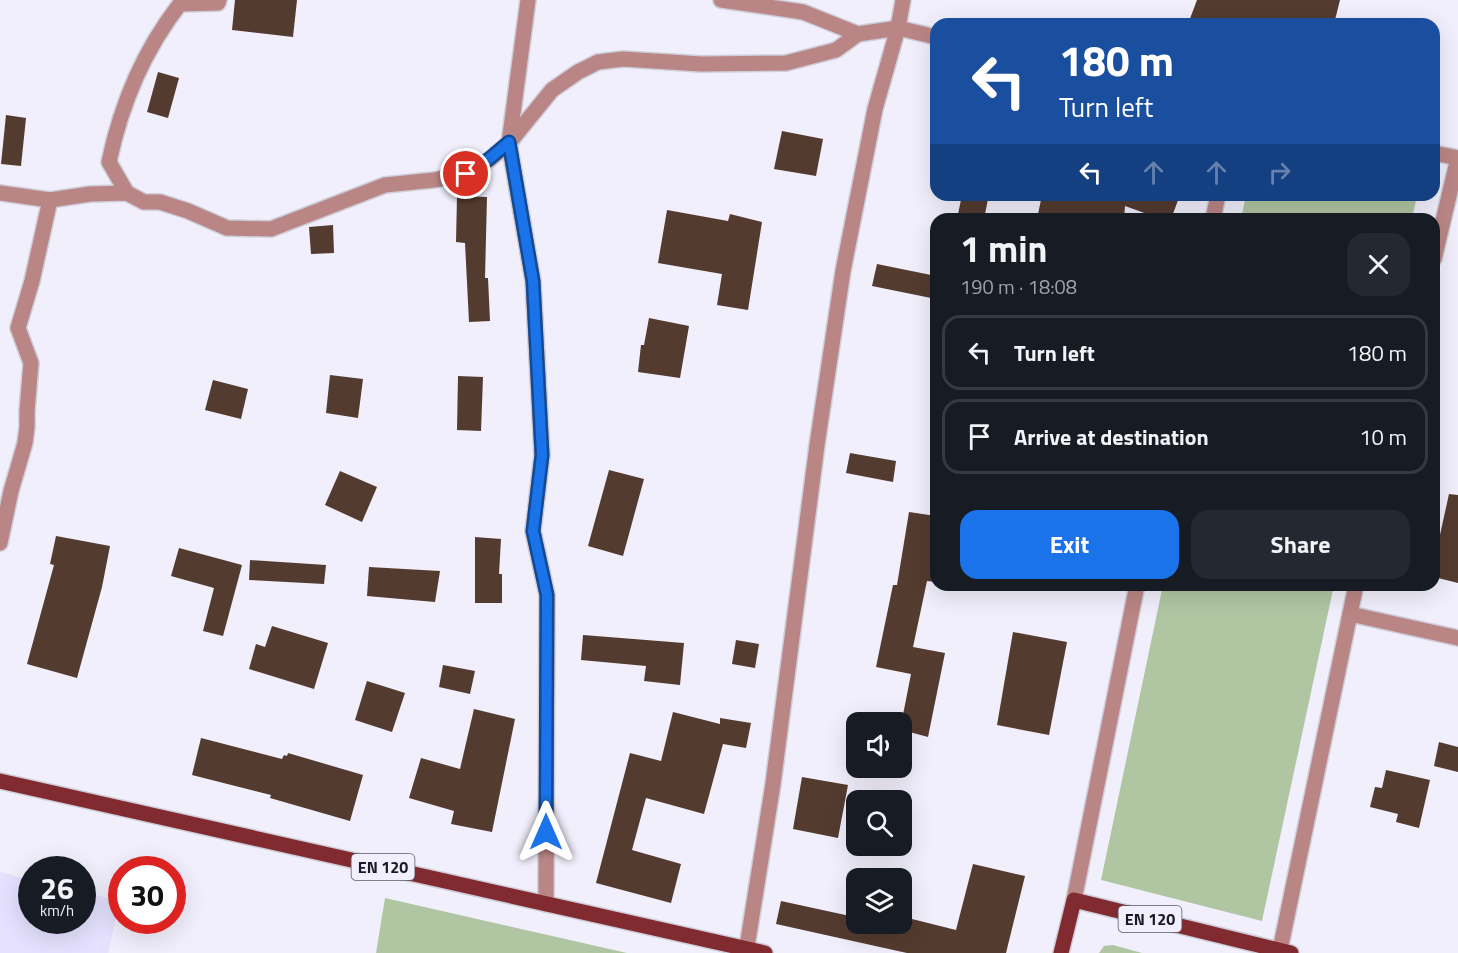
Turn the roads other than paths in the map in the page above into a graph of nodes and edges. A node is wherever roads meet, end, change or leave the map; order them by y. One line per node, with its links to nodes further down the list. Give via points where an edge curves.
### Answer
1 (219, 0): 11 (street, via 180,4 161,28 143,63 116,130 109,162)
2 (528, 0): 8 (street)
3 (721, 0): 6 (street, via 803,12)
4 (903, 0): 5 (street)
5 (898, 28): 6 (street); 7 (street); 22 (street, via 875,109 843,271)
6 (858, 34): 8 (street, via 836,50 786,63 701,64 623,59 598,62 552,90)
7 (930, 36)
8 (509, 142): 11 (street, via 466,174 385,185 271,230 227,228 188,211 160,202 144,202); 21 (street, via 533,281 542,455 533,531 547,595)
9 (1440, 154): 13 (street, via 1458,158)
10 (0, 193): 12 (street)
11 (126, 193): 12 (street)
12 (50, 200): 14 (street, via 18,328 31,363 27,426)
13 (1440, 234)
14 (0, 543)
15 (1136, 591): 20 (street)
16 (1355, 591): 17 (street)
17 (1350, 614): 18 (street); 23 (street)
18 (1458, 638)
19 (0, 781): 21 (main road, EN 120)
20 (1074, 900): 23 (main road, EN 120); 25 (main road)
21 (546, 904): 22 (main road, EN 120)
22 (747, 951): 24 (main road, EN 120)
23 (1283, 952)
24 (765, 953)
25 (1061, 953)

